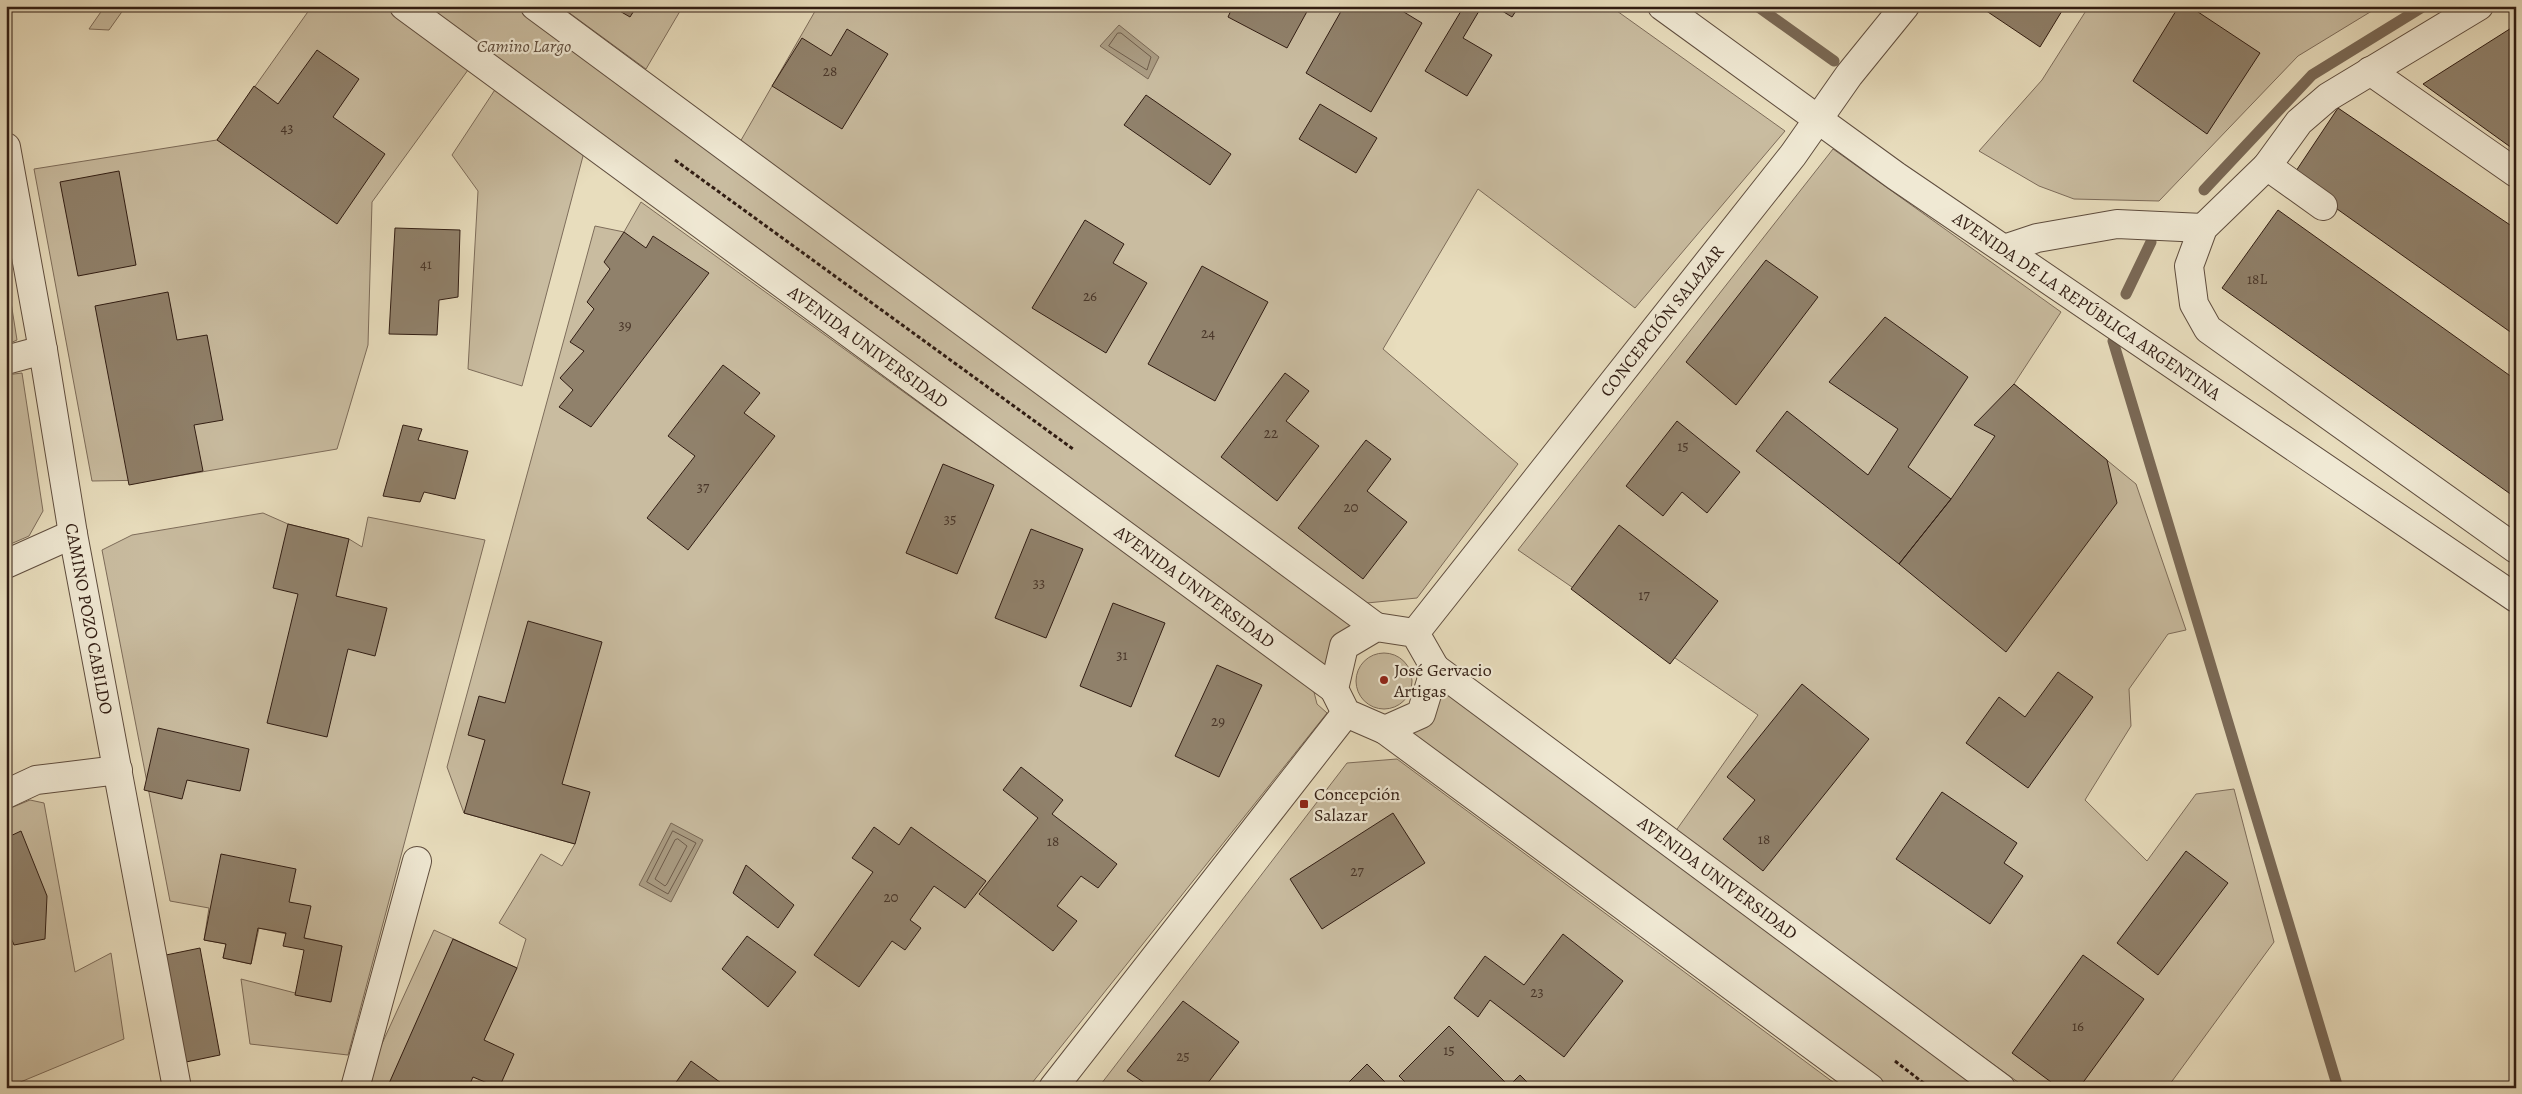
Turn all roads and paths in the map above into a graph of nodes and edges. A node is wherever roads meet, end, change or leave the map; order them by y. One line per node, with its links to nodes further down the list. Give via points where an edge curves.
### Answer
1 (404, 6): 25 (street, AVENIDA UNIVERSIDAD)
2 (535, 6): 22 (street)
3 (1662, 6): 7 (street, AVENIDA DE LA REPÚBLICA ARGENTINA)
4 (1905, 6): 7 (street, CONCEPCIÓN SALAZAR, via 1849,75)
5 (2479, 6): 6 (street)
6 (2370, 71): 10 (street, via 2328,97 2298,122); 11 (street)
7 (1818, 120): 14 (street, AVENIDA DE LA REPÚBLICA ARGENTINA); 23 (street, CONCEPCIÓN SALAZAR)
8 (6, 147): 15 (street, CAMINO POZO CABILDO)
9 (674, 158): 17 (path)
10 (2267, 166): 12 (street); 13 (street)
11 (2516, 173)
12 (2323, 206)
13 (2204, 228): 14 (street, via 2117,224 2037,238); 19 (street, via 2189,266 2194,304 2208,329)
14 (2004, 249): 21 (street, AVENIDA DE LA REPÚBLICA ARGENTINA)
15 (43, 350): 16 (street); 18 (street, CAMINO POZO CABILDO)
16 (6, 360)
17 (1076, 451)
18 (73, 534): 20 (street); 27 (street, CAMINO POZO CABILDO)
19 (2516, 549)
20 (6, 564)
21 (2516, 598)
22 (1376, 628): 23 (street); 25 (street, via 1344,646)
23 (1415, 633): 24 (street)
24 (1435, 668): 26 (street, via 1421,714); 34 (street, AVENIDA UNIVERSIDAD)
25 (1340, 701): 26 (street); 32 (street)
26 (1385, 730): 33 (street)
27 (118, 770): 28 (street, via 36,780); 30 (street, CAMINO POZO CABILDO)
28 (6, 794)
29 (417, 861): 31 (street)
30 (177, 1088)
31 (355, 1088)
32 (1053, 1088)
33 (1870, 1088)
34 (2001, 1088)

